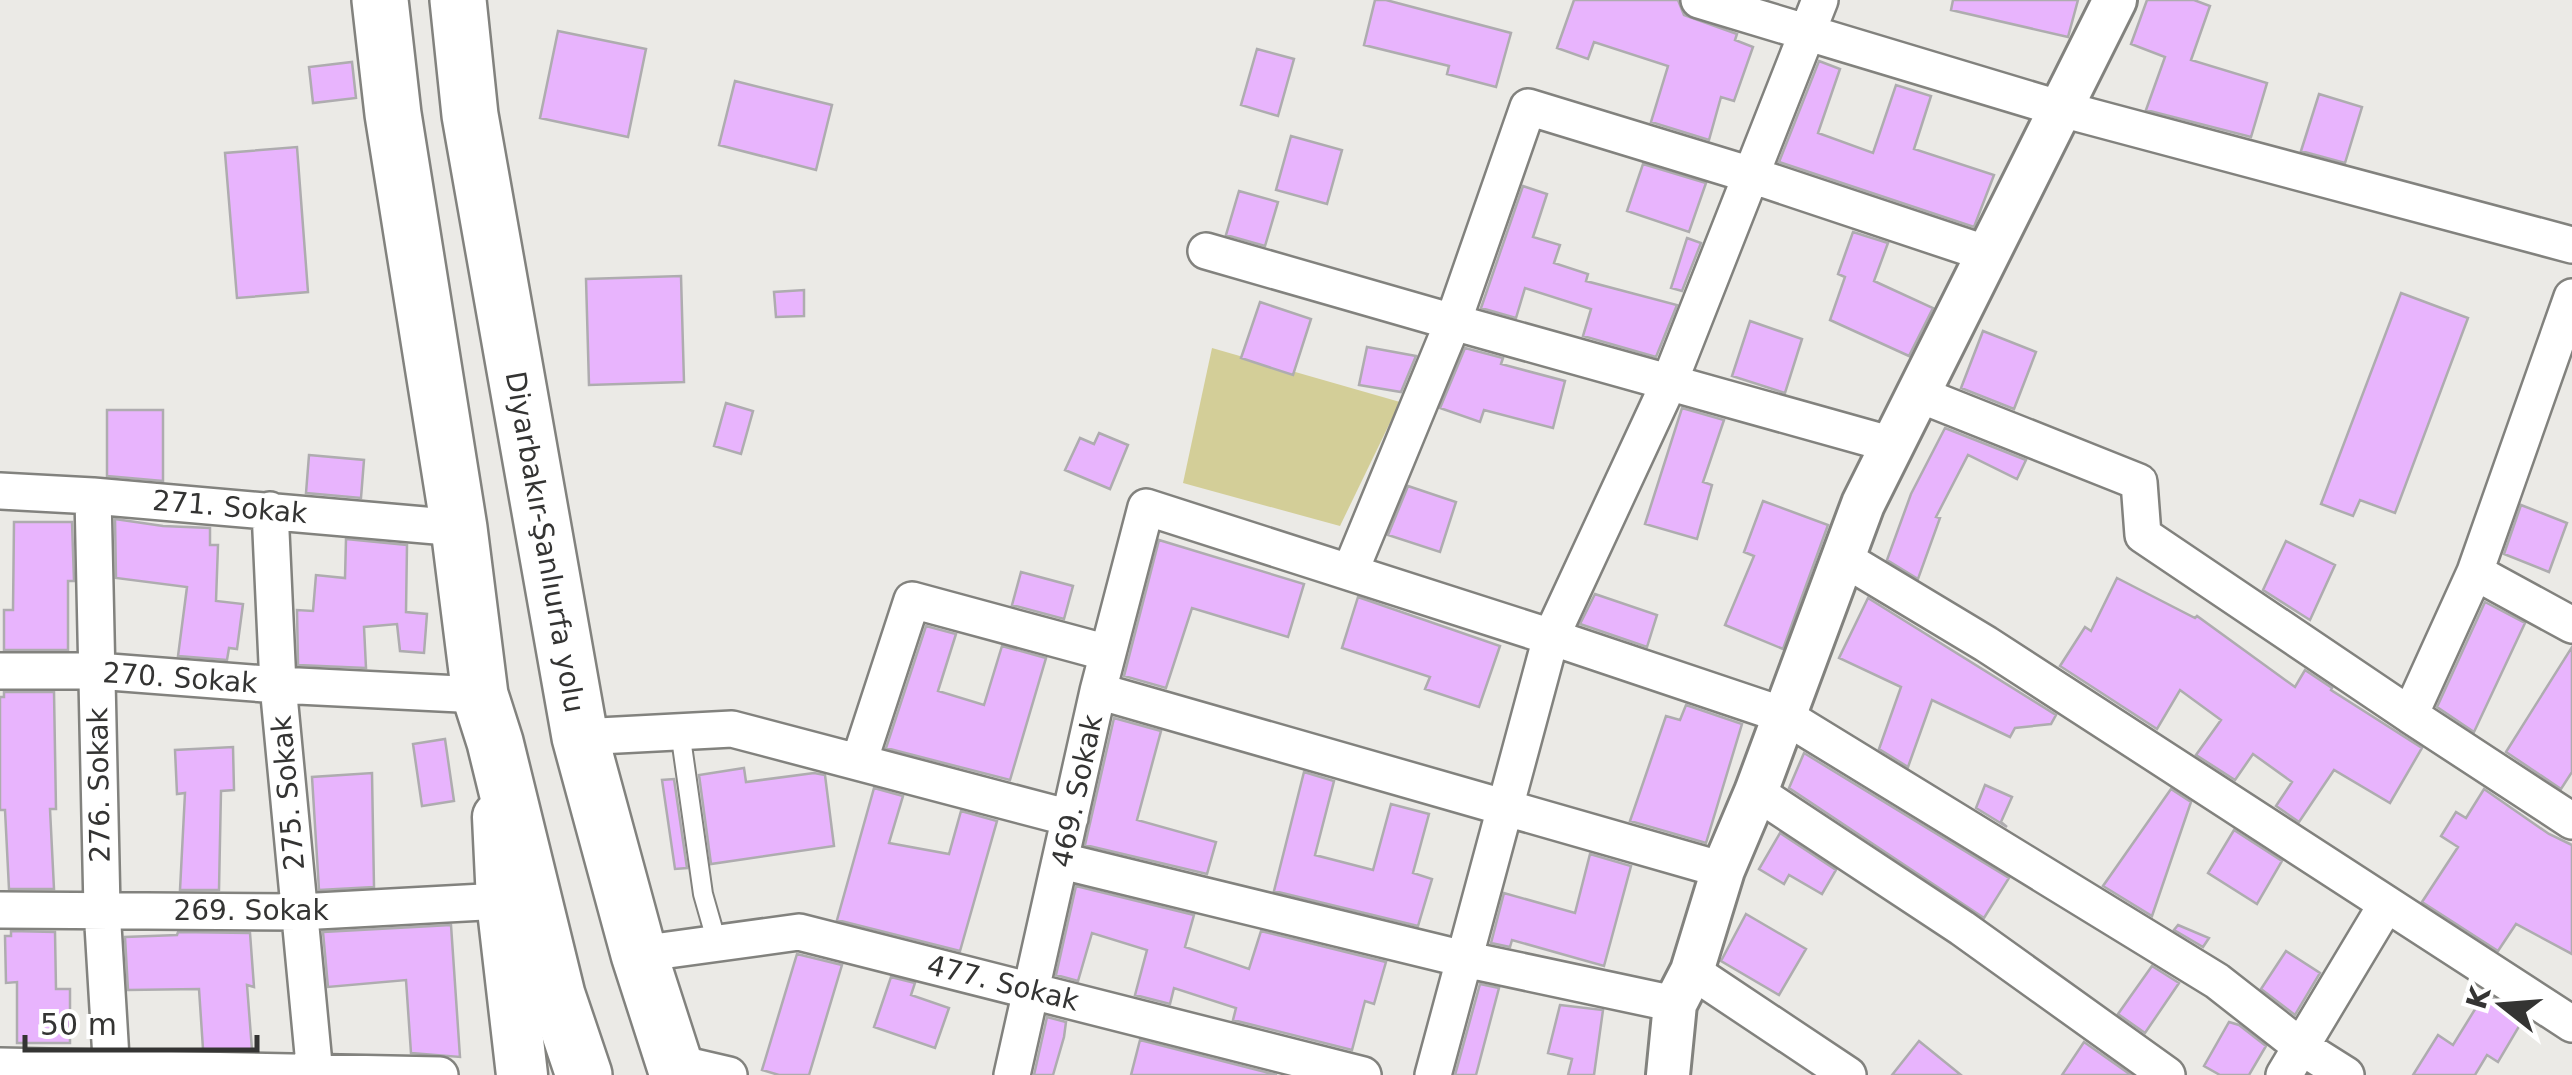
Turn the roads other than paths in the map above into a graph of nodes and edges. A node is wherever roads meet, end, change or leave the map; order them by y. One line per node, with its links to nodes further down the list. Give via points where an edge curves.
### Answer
1 (380, 0): 19 (highway)
2 (458, 0): 34 (highway, Diyarbakır-Şanlıurfa yolu, via 470,115)
3 (1699, 0): 5 (street)
4 (2114, 0): 6 (street)
5 (1813, 16): 6 (street); 7 (street)
6 (2058, 108): 8 (street); 10 (street)
7 (1751, 175): 10 (street); 12 (street, via 1528,106); 13 (street)
8 (2572, 245)
9 (1206, 251): 12 (street)
10 (1988, 254): 14 (street)
11 (2572, 297): 22 (street)
12 (1453, 322): 13 (street); 21 (street)
13 (1669, 383): 15 (street); 24 (street)
14 (1918, 394): 15 (street); 31 (street, via 2139,482 2143,536)
15 (1893, 445): 20 (street)
16 (0, 490): 17 (street, 271. Sokak)
17 (94, 496): 18 (street, 271. Sokak); 27 (street, 276. Sokak)
18 (270, 510): 19 (street, 271. Sokak); 28 (street, 275. Sokak)
19 (459, 528): 32 (highway)
20 (1843, 558): 30 (street); 43 (street)
21 (1350, 572): 24 (street); 25 (street, 469. Sokak, via 1146,508)
22 (2474, 572): 23 (street); 31 (street)
23 (2572, 625)
24 (1551, 638): 30 (street); 37 (street)
25 (1108, 654): 29 (street, 469. Sokak); 35 (street, via 912,600)
26 (0, 671): 27 (street, 270. Sokak)
27 (97, 671): 28 (street, 270. Sokak); 44 (street, 276. Sokak)
28 (278, 686): 32 (street, 270. Sokak); 46 (street, 275. Sokak)
29 (1098, 691): 37 (street); 38 (street, 469. Sokak)
30 (1783, 715): 36 (street); 53 (street, via 2217,981)
31 (2410, 716): 39 (street)
32 (488, 719): 42 (main road); 60 (highway, via 557,995)
33 (680, 731): 34 (street); 35 (street, via 732,728); 47 (lane, via 703,894)
34 (580, 737): 48 (highway, Diyarbakır-Şanlıurfa yolu)
35 (860, 762): 38 (street)
36 (1756, 792): 41 (street); 67 (street)
37 (1503, 808): 41 (street); 49 (street)
38 (1070, 818): 40 (street, 469. Sokak)
39 (2572, 821)
40 (1062, 861): 49 (street); 51 (street, 469. Sokak)
41 (1723, 870): 50 (street)
42 (502, 901): 46 (street, 269. Sokak); 59 (main road)
43 (2386, 905): 52 (street); 53 (street)
44 (102, 909): 45 (street, 269. Sokak); 46 (street, 269. Sokak); 56 (street, 276. Sokak)
45 (0, 910)
46 (299, 912): 57 (street, 275. Sokak)
47 (718, 943): 48 (street, 477. Sokak); 51 (street, 477. Sokak, via 799,932)
48 (639, 954): 55 (highway, Diyarbakır-Şanlıurfa yolu)
49 (1464, 960): 50 (street); 64 (street)
50 (1684, 988): 65 (street); 66 (street)
51 (1031, 990): 62 (street, 469. Sokak); 63 (street, 477. Sokak)
52 (2572, 1024)
53 (2292, 1060): 68 (street)
54 (0, 1066): 56 (street)
55 (676, 1068): 61 (street)
56 (111, 1071): 57 (street)
57 (314, 1074): 58 (street)
58 (440, 1075)
59 (522, 1075)
60 (584, 1075)
61 (730, 1075)
62 (1012, 1075)
63 (1363, 1075)
64 (1433, 1075)
65 (1668, 1075)
66 (1848, 1075)
67 (2167, 1075)
68 (2346, 1075)

